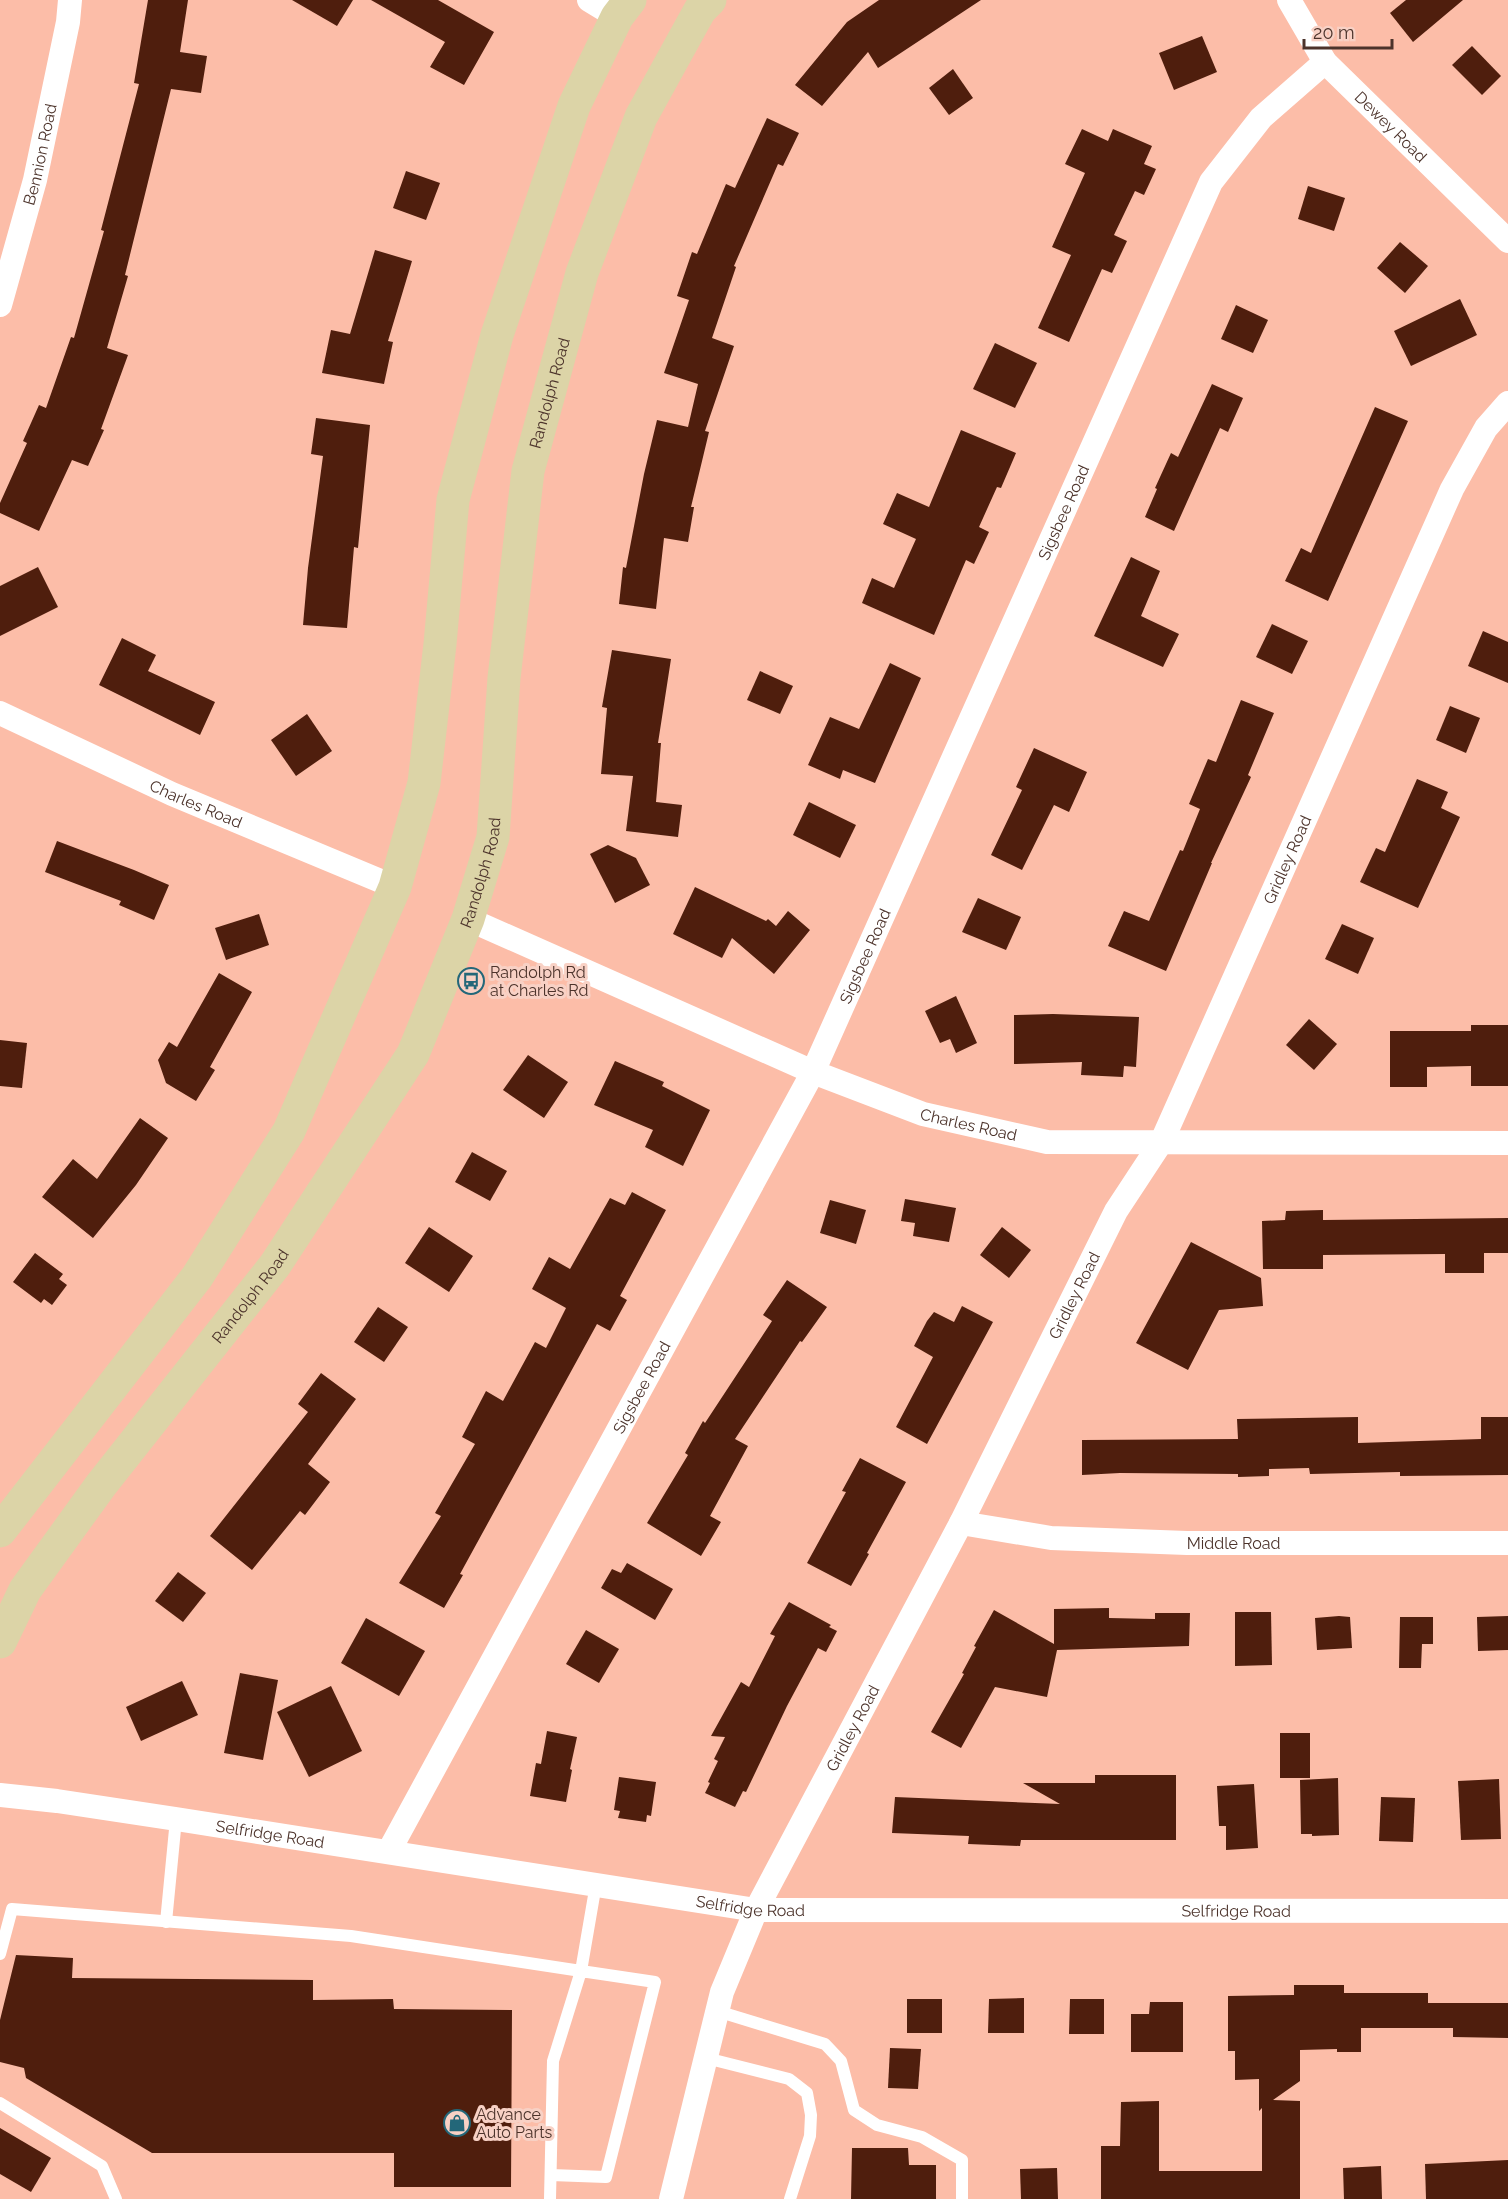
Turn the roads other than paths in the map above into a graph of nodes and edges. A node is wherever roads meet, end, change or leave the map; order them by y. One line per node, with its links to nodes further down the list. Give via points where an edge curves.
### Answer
1 (70, 0): 8 (street, Bennion Road, via 35,180)
2 (589, 0): 5 (street)
3 (710, 0): 12 (main road, Randolph Road, via 700,10 641,117 582,273 528,471 504,678 493,837)
4 (1289, 0): 6 (street, Dewey Road)
5 (624, 8): 11 (main road, via 574,106 497,335 453,500 424,783)
6 (1325, 62): 7 (street, Dewey Road); 13 (street, Sigsbee Road, via 1261,118 1211,182)
7 (1508, 241)
8 (0, 305)
9 (1508, 403): 14 (street, Gridley Road, via 1486,428 1452,489)
10 (0, 713): 11 (street, Charles Road, via 172,794)
11 (394, 887): 16 (main road, via 289,1131 197,1277)
12 (468, 919): 13 (street, Charles Road); 19 (main road, Randolph Road, via 413,1054 275,1265 101,1485 25,1590)
13 (813, 1072): 14 (street, Charles Road, via 923,1114 1047,1142); 22 (street, Sigsbee Road)
14 (1162, 1141): 15 (street, Charles Road); 17 (street, Gridley Road, via 1116,1211)
15 (1508, 1143)
16 (5, 1513)
17 (961, 1523): 18 (street, Middle Road, via 1062,1539); 24 (street, Gridley Road)
18 (1508, 1543)
19 (0, 1642)
20 (0, 1796): 21 (street, Selfridge Road, via 57,1800)
21 (176, 1819): 22 (street, Selfridge Road); 26 (lane)
22 (389, 1851): 23 (street, Selfridge Road)
23 (596, 1884): 24 (street, Selfridge Road); 28 (lane)
24 (756, 1910): 25 (street, Selfridge Road); 29 (street, Gridley Road)
25 (1508, 1911)
26 (166, 1922): 27 (lane, via 12,1909); 28 (lane, via 351,1936)
27 (0, 1954)
28 (581, 1971): 32 (lane, via 554,2061); 32 (lane, via 655,1982 606,2177)
29 (717, 2011): 30 (street, Gridley Road); 37 (lane, via 825,2044 841,2061 854,2110 877,2126 922,2137 962,2160)
30 (706, 2058): 35 (street, Gridley Road); 36 (lane, via 789,2079 807,2092 810,2136)
31 (0, 2103): 33 (lane, via 102,2166)
32 (551, 2175): 34 (lane)
33 (116, 2199)
34 (550, 2199)
35 (671, 2199)
36 (790, 2199)
37 (962, 2199)

